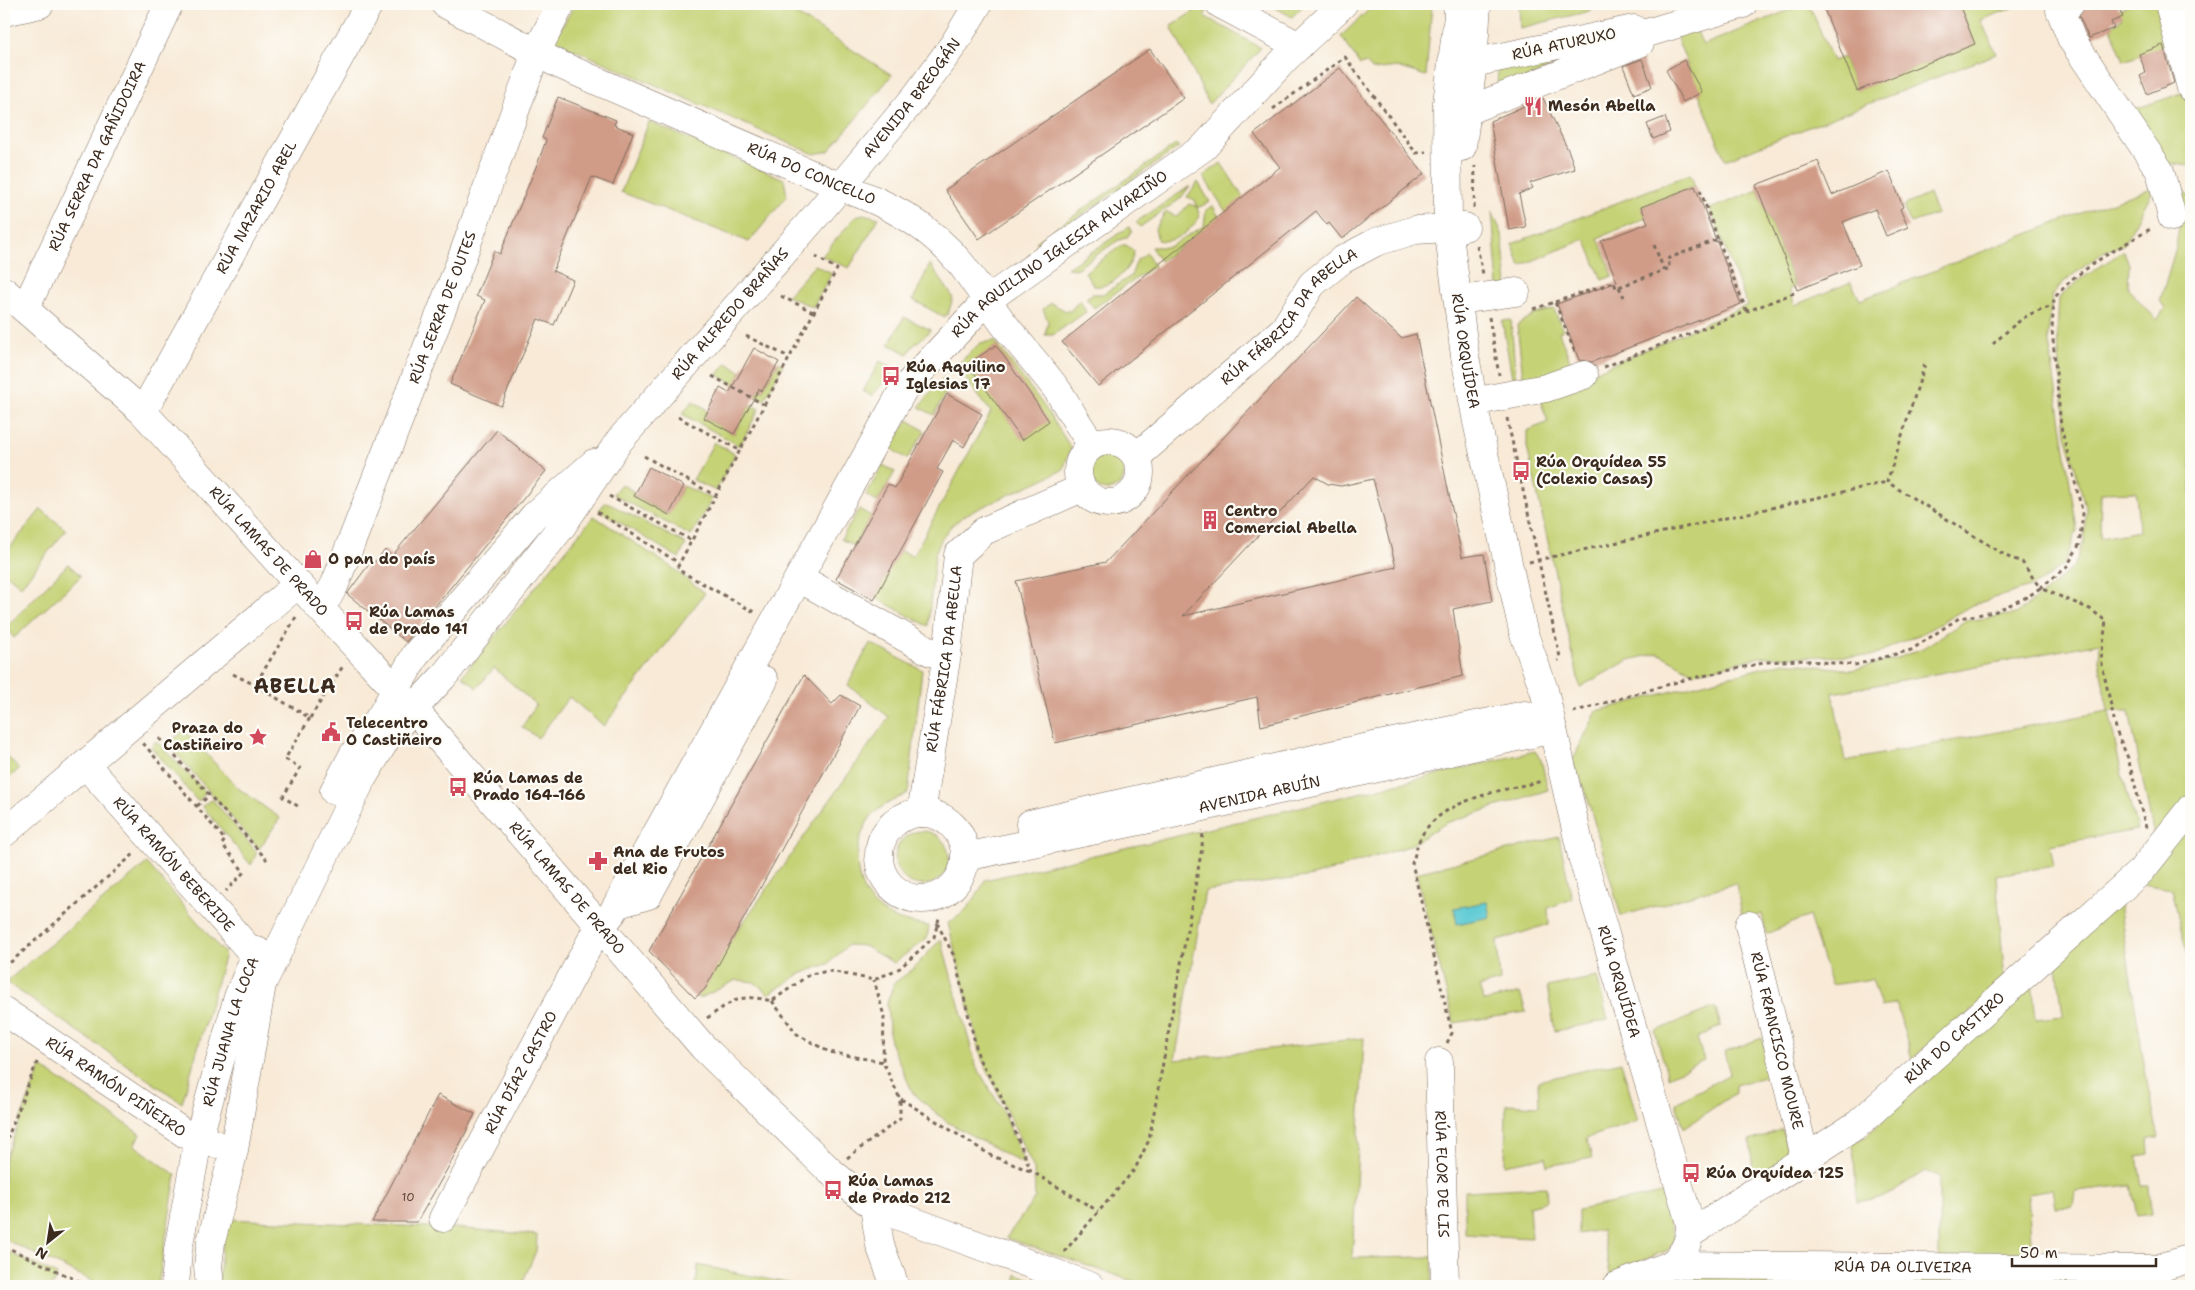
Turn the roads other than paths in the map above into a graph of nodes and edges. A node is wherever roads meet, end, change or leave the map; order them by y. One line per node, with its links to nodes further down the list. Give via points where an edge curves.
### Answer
1 (40, 4): 14 (street)
2 (169, 4): 28 (street, RÚA SERRA DA GAÑIDOIRA)
3 (369, 4): 31 (street, RÚA NAZARIO ABEL)
4 (446, 4): 17 (street, RÚA DO CONCELLO)
5 (561, 4): 17 (street, RÚA SERRA DE OUTES)
6 (978, 4): 21 (street, AVENIDA BREOGÁN, via 932,76)
7 (1220, 4): 16 (street)
8 (1343, 4): 16 (street, RÚA AQUILINO IGLESIA ALVARIÑO)
9 (1458, 4): 23 (street, RÚA ORQUÍDEA, via 1447,103)
10 (1477, 4): 18 (street, RÚA ORQUÍDEA)
11 (1743, 4): 15 (street)
12 (2070, 4): 22 (street, via 2060,10 2072,40 2160,171)
13 (2169, 4): 19 (street)
14 (4, 12)
15 (1637, 36): 18 (street, RÚA ATURUXO, via 1634,29); 20 (street, RÚA ATURUXO, via 1640,43)
16 (1299, 46): 26 (street, RÚA AQUILINO IGLESIA ALVARIÑO, via 1204,147)
17 (536, 53): 21 (street, RÚA DO CONCELLO); 37 (street, RÚA SERRA DE OUTES, via 460,263 334,584 328,597)
18 (1473, 63): 20 (street, RÚA ORQUÍDEA)
19 (2191, 88)
20 (1466, 110): 23 (street, RÚA ORQUÍDEA, via 1462,150)
21 (841, 187): 26 (street, RÚA DO CONCELLO, via 880,201 931,234 960,263); 39 (street, RÚA ALFREDO BRAÑAS, via 619,441 534,516 416,654)
22 (2172, 217)
23 (1466, 228): 25 (street, RÚA ORQUÍDEA); 33 (street, RÚA FÁBRICA DA ABELLA, via 1415,230 1376,242 1342,260 1312,284 1284,329); 40 (street, RÚA ORQUÍDEA, via 1465,356 1476,422 1523,631)
24 (4, 290): 28 (street, RÚA LAMAS DE PRADO)
25 (1480, 297): 27 (street); 30 (street, RÚA ORQUÍDEA)
26 (987, 300): 32 (street, RÚA DO CONCELLO, via 1058,392); 36 (street, RÚA AQUILINO IGLESIA ALVARIÑO, via 903,390)
27 (1524, 300)
28 (25, 309): 31 (street, RÚA LAMAS DE PRADO)
29 (1584, 375): 30 (street, via 1546,388)
30 (1495, 397): 40 (street, RÚA ORQUÍDEA, via 1533,562)
31 (143, 412): 35 (street, RÚA LAMAS DE PRADO)
32 (1093, 446): 33 (street, via 1109,441 1125,446); 34 (street, via 1082,457 1078,472)
33 (1136, 457): 34 (street, via 1140,473 1136,488 1125,499 1109,504 1094,499)
34 (1082, 488): 38 (street, RÚA FÁBRICA DA ABELLA, via 984,531 958,556)
35 (298, 584): 37 (street, RÚA LAMAS DE PRADO); 44 (street, via 132,732)
36 (795, 585): 38 (street, via 931,652); 47 (street, RÚA AQUILINO IGLESIA ALVARIÑO, via 618,904)
37 (308, 612): 39 (street, RÚA LAMAS DE PRADO)
38 (946, 654): 43 (street, RÚA FÁBRICA DA ABELLA)
39 (404, 698): 47 (street, RÚA LAMAS DE PRADO); 48 (street, RÚA JUANA LA LOCA, via 353,755 327,804)
40 (1549, 712): 45 (street, AVENIDA ABUÍN, via 1189,809); 56 (street, RÚA ORQUÍDEA, via 1582,856 1690,1223)
41 (93, 773): 48 (street, RÚA RAMÓN BEBERIDE)
42 (2191, 808): 53 (street, RÚA DO CASTIRO, via 2141,871 1858,1124)
43 (922, 813): 45 (street, via 938,816 952,826); 45 (street, via 900,819 884,835 878,856 884,878 900,894 921,900 943,894 959,878)
44 (4, 833)
45 (963, 849)
46 (1749, 925): 53 (street, RÚA FRANCISCO MOURE)
47 (601, 928): 54 (street, RÚA LAMAS DE PRADO, via 689,1031 830,1171); 55 (street, RÚA DÍAZ CASTRO, via 592,939)
48 (263, 960): 51 (street, RÚA JUANA LA LOCA, via 238,997); 52 (street, RÚA JUANA LA LOCA, via 262,984)
49 (4, 1011): 51 (street, RÚA RAMÓN PIÑEIRO)
50 (1438, 1062): 63 (street, RÚA FLOR DE LIS)
51 (198, 1140): 52 (street, RÚA RAMÓN PIÑEIRO); 59 (street, RÚA JUANA LA LOCA, via 178,1250)
52 (234, 1150): 60 (street, RÚA JUANA LA LOCA, via 211,1242)
53 (1805, 1157): 56 (street, RÚA DO CASTIRO)
54 (874, 1207): 61 (street, via 880,1245); 62 (street, RÚA LAMAS DE PRADO)
55 (443, 1218)
56 (1690, 1234): 58 (street, via 1681,1255)
57 (2191, 1258): 58 (street, RÚA DA OLIVEIRA, via 2156,1269)
58 (1670, 1265): 64 (street, RÚA DA OLIVEIRA)
59 (175, 1286)
60 (210, 1286)
61 (895, 1286)
62 (1090, 1286)
63 (1445, 1286)
64 (1617, 1286)

